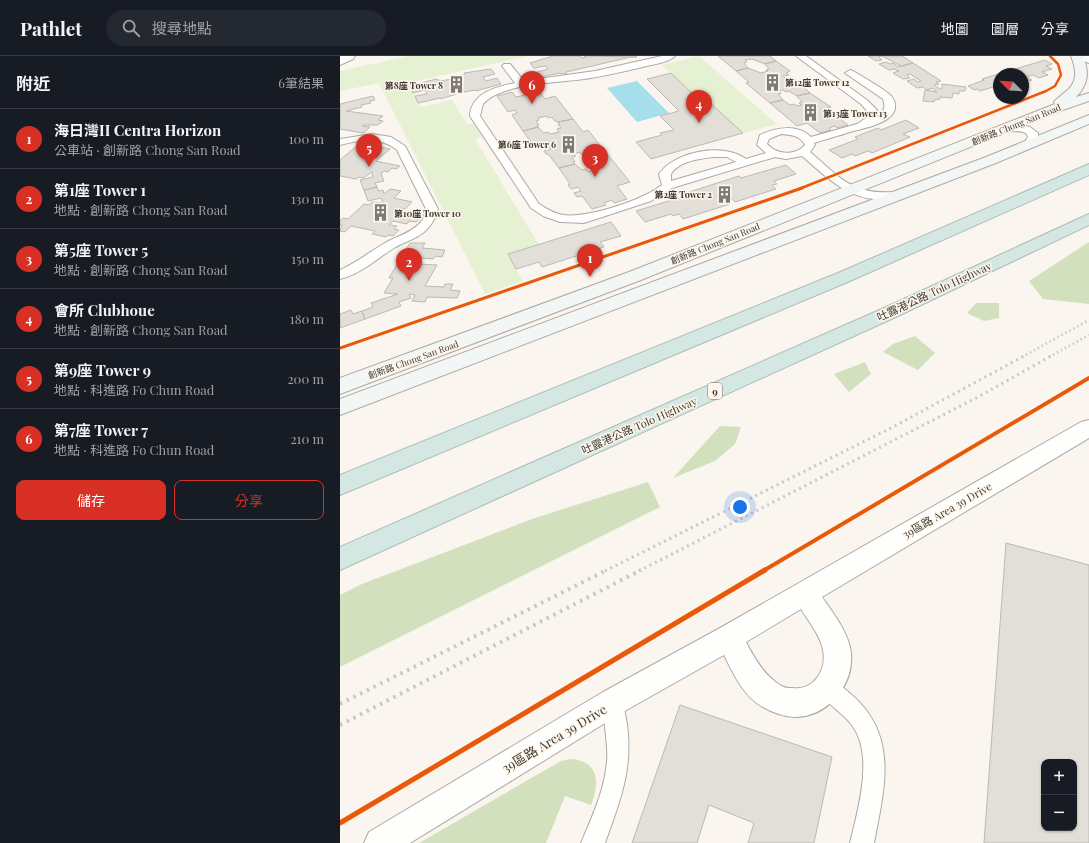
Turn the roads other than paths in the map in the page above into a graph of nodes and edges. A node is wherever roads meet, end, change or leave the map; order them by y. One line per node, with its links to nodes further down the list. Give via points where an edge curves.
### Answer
1 (349, 56): 7 (street)
2 (671, 56): 10 (lane, via 614,70)
3 (800, 56): 14 (lane, via 872,110 871,119)
4 (1077, 56): 12 (main road, via 1085,74 1083,86)
5 (1082, 56): 6 (street)
6 (1089, 59)
7 (340, 61)
8 (507, 66): 10 (lane)
9 (850, 73): 14 (lane, via 887,97 891,103 887,115 881,120)
10 (522, 85): 23 (lane, via 496,91 483,98 475,107 475,116 535,206 547,214 564,219 584,219 647,199)
11 (1089, 97): 12 (main road, 創新路 Chong San Road)
12 (1052, 108): 15 (main road, 創新路 Chong San Road)
13 (1089, 119): 18 (main road, 創新路 Chong San Road)
14 (861, 126): 16 (lane)
15 (1004, 128): 18 (lane, via 1028,129 1033,133); 24 (main road, 創新路 Chong San Road)
16 (809, 141): 19 (lane, via 810,145); 20 (lane, via 802,134 789,131 774,132 764,137 762,145)
17 (340, 142): 27 (lane, via 371,137 395,143 401,148 432,209 430,218 414,234 390,245 363,264)
18 (1028, 145): 25 (main road, 創新路 Chong San Road)
19 (804, 152): 20 (lane, via 790,156); 24 (lane)
20 (775, 154): 21 (lane)
21 (744, 163): 23 (lane); 23 (lane, via 733,156 718,153 677,163 665,173)
22 (1089, 169): 31 (highway, via 844,277)
23 (668, 186)
24 (849, 189): 25 (lane, via 877,196); 28 (main road, 創新路 Chong San Road, via 628,279)
25 (897, 196): 29 (main road, 創新路 Chong San Road)
26 (1089, 219): 32 (highway, 吐露港公路 Tolo Highway / 9, via 891,312)
27 (340, 275)
28 (340, 386)
29 (340, 407)
30 (1089, 428): 33 (street, 39區路 Area 39 Drive)
31 (340, 485)
32 (340, 559)
33 (805, 593): 34 (street, 39區路 Area 39 Drive); 35 (street, via 826,626 836,650 838,663 835,676)
34 (730, 637): 35 (street, via 751,675 772,697 787,702 802,702 816,697); 36 (street, 39區路 Area 39 Drive)
35 (828, 688): 39 (lane, via 852,710 865,728 873,751 873,781)
36 (612, 702): 37 (street, 39區路 Area 39 Drive); 38 (lane, via 618,738 617,769)
37 (380, 843)
38 (593, 843)
39 (862, 843)

